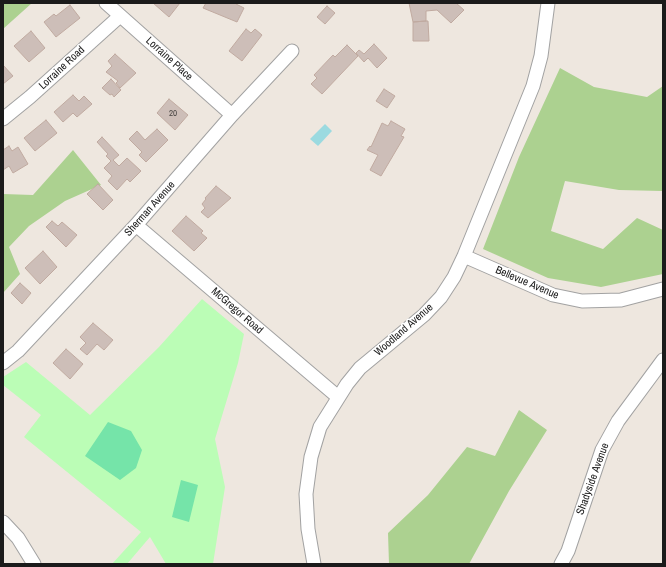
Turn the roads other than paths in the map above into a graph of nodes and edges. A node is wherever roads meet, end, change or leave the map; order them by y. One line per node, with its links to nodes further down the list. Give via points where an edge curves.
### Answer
1 (106, 3): 3 (street, Lorraine Place)
2 (548, 3): 8 (street, Woodland Avenue, via 534,86)
3 (120, 16): 5 (street, Lorraine Place); 6 (street, Lorraine Road, via 30,98)
4 (292, 51): 5 (street, Sherman Avenue)
5 (232, 115): 7 (street, Sherman Avenue)
6 (3, 119)
7 (136, 225): 11 (street, Sherman Avenue, via 18,351); 12 (street, McGregor Road)
8 (464, 256): 9 (street, Bellevue Avenue, via 553,295 577,301 608,302); 12 (street, Woodland Avenue, via 441,297 360,368)
9 (663, 289)
10 (663, 360): 16 (street, Shadyside Avenue, via 618,420 602,450 568,551)
11 (3, 363)
12 (338, 397): 15 (street, Woodland Avenue, via 320,427 310,457 306,494 308,530)
13 (3, 522): 14 (street, via 18,538)
14 (34, 564)
15 (314, 564)
16 (561, 564)

